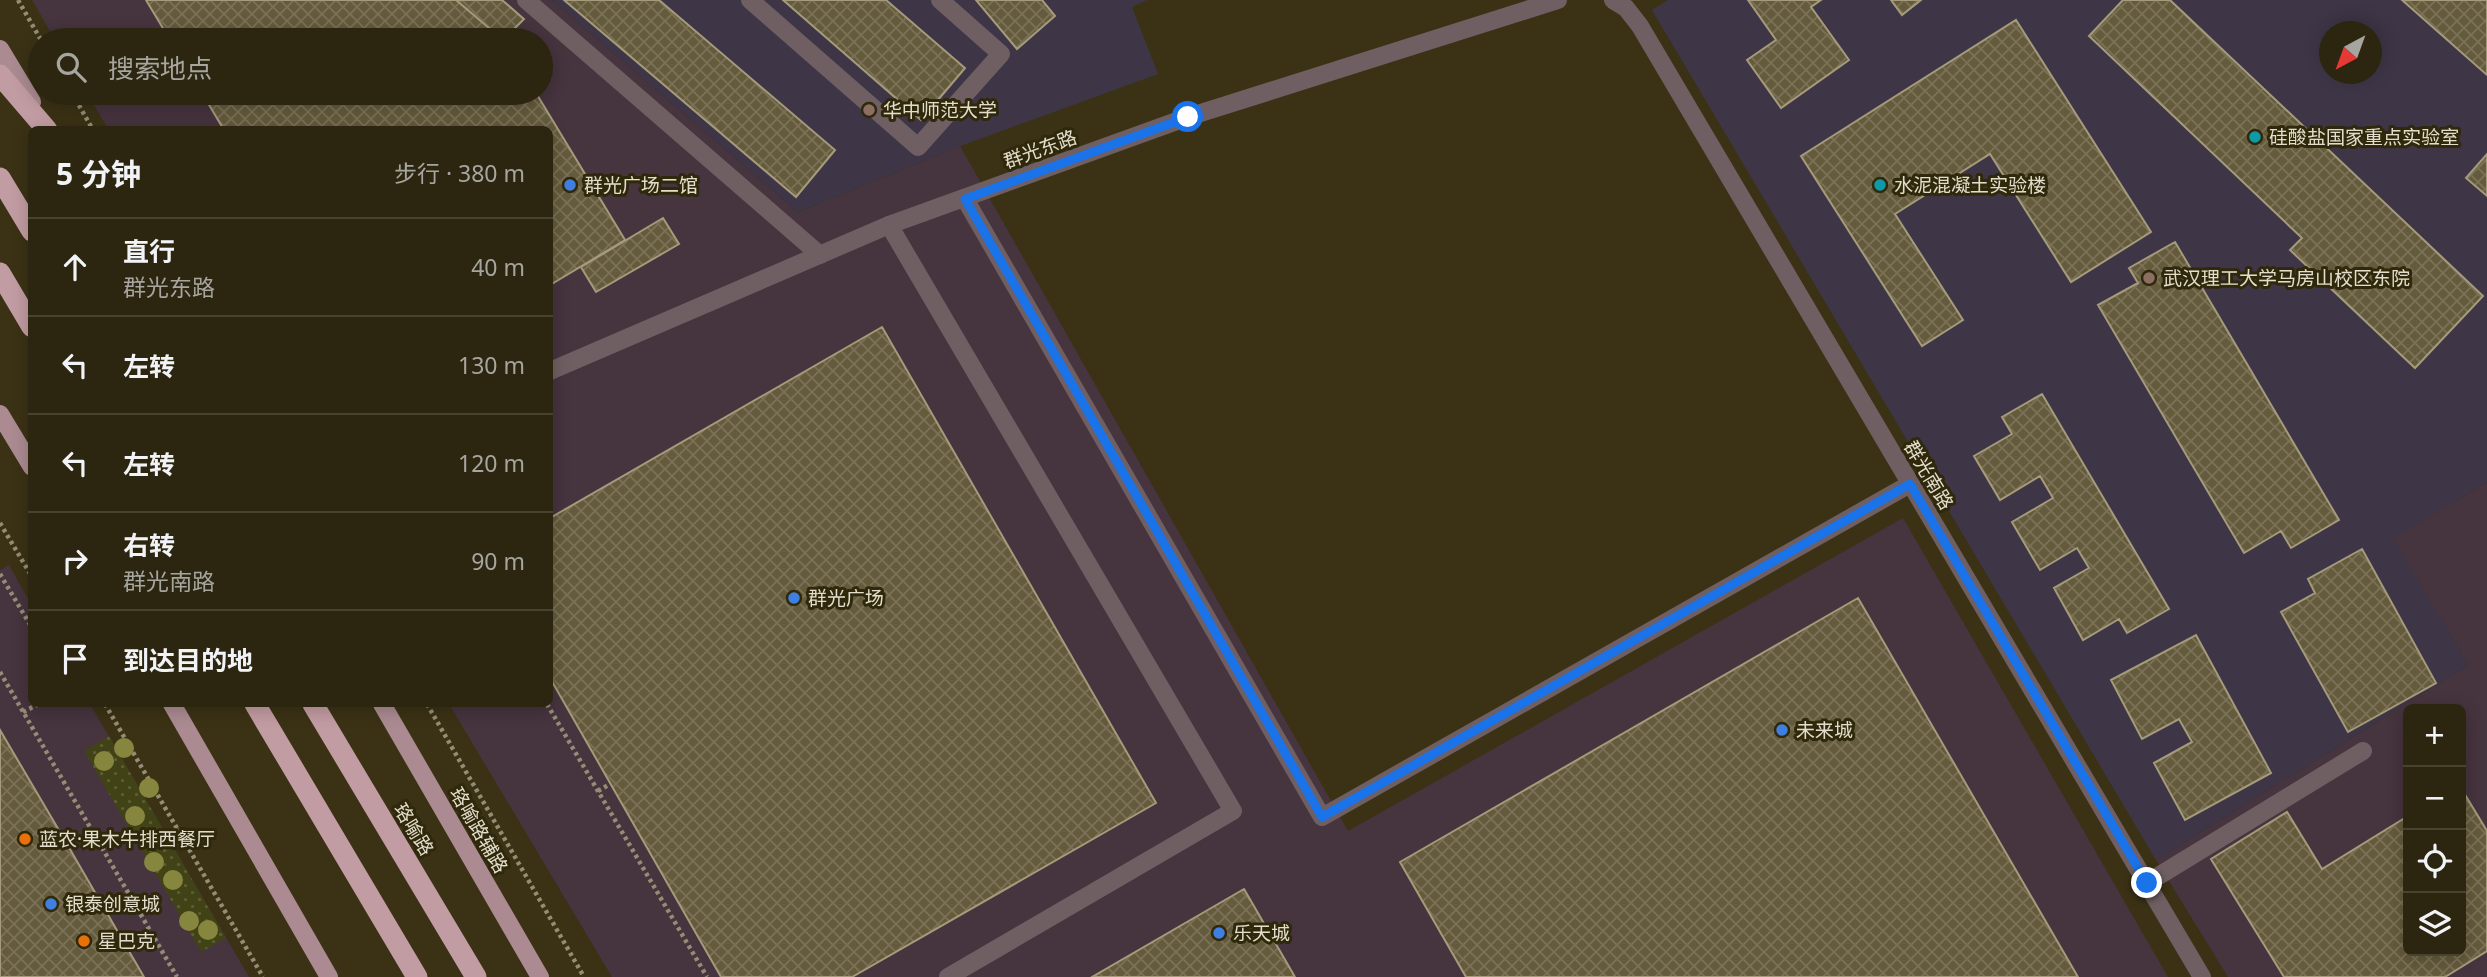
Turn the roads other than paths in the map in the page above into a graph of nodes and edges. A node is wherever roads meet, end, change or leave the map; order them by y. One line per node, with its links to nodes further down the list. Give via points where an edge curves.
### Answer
1 (526, 0): 16 (street)
2 (750, 0): 3 (street, via 918,148 1001,54)
3 (940, 0)
4 (1558, 0): 13 (street, 群光东路, via 1188,117)
5 (1613, 0): 22 (street, 群光南路, via 1640,26)
6 (0, 49): 8 (main road)
7 (0, 75): 10 (highway)
8 (28, 97)
9 (32, 105): 11 (main road)
10 (44, 126)
11 (45, 126)
12 (0, 178): 14 (highway)
13 (965, 199): 15 (street, 群光东路); 22 (street, via 1322,817)
14 (28, 224)
15 (889, 225): 16 (street, 群光东路); 33 (street, via 1233,811)
16 (820, 255): 19 (street, 群光东路)
17 (0, 274): 18 (highway)
18 (28, 320)
19 (553, 370)
20 (0, 414): 21 (main road)
21 (28, 460)
22 (1910, 484): 28 (street, 群光南路)
23 (174, 707): 29 (main road)
24 (257, 707): 30 (highway)
25 (315, 707): 31 (highway, 珞喻路)
26 (384, 707): 32 (main road, 珞喻路辅路)
27 (2363, 751): 28 (street)
28 (2147, 883): 34 (street, 群光南路)
29 (330, 977)
30 (417, 977)
31 (476, 977)
32 (540, 977)
33 (948, 977)
34 (2202, 977)

